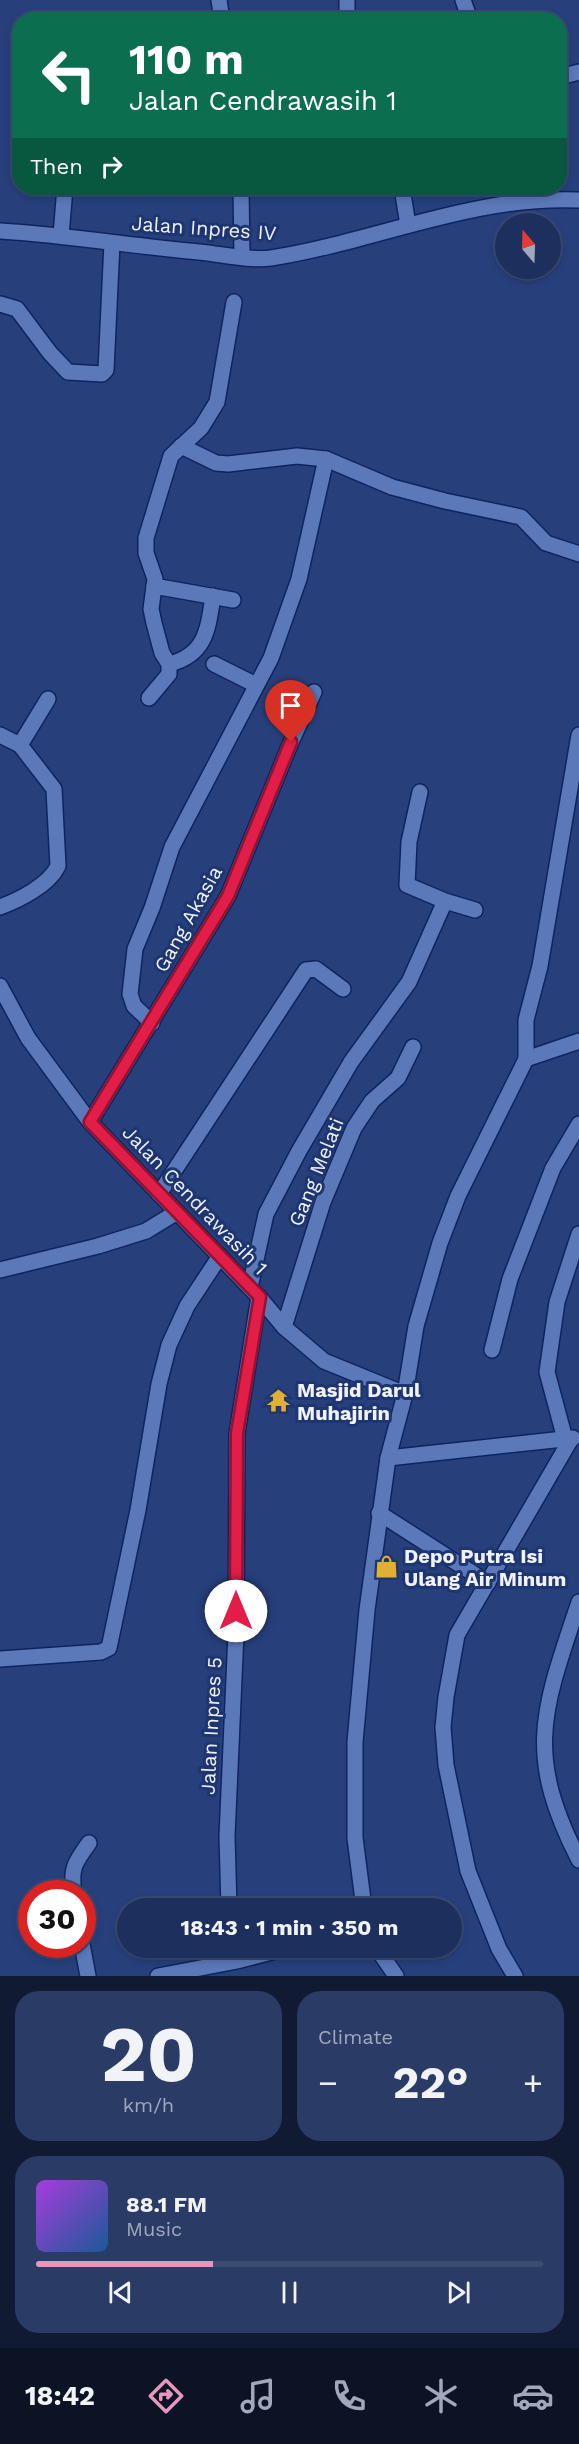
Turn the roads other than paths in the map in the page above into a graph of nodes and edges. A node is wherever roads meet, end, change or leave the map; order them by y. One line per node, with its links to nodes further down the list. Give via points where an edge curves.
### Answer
1 (64, 195): 7 (street)
2 (242, 195): 9 (street)
3 (403, 195): 5 (street)
4 (579, 200): 5 (street, Jalan Inpres IV, via 513,202)
5 (408, 225): 9 (street, Jalan Inpres IV, via 269,258)
6 (0, 231): 7 (street, Jalan Inpres IV)
7 (61, 235): 8 (street, Jalan Inpres IV)
8 (112, 243): 9 (street, Jalan Inpres IV); 11 (street, via 106,370 102,374 68,372 17,309)
9 (242, 256)
10 (234, 302): 12 (street, via 217,402 201,428)
11 (0, 303)
12 (181, 446): 13 (street, via 216,463 297,456); 15 (street, via 165,470 146,538)
13 (326, 459): 14 (street, via 392,487 521,517 546,543); 20 (street, via 299,579 271,658)
14 (579, 554)
15 (154, 586): 16 (street); 18 (street, via 154,623)
16 (213, 596): 17 (street); 18 (street, via 209,624 198,650)
17 (233, 600)
18 (169, 664): 22 (street, via 169,674)
19 (214, 664): 20 (street)
20 (256, 685): 34 (street, via 172,847 135,949 129,994 134,1006)
21 (315, 692): 34 (street, Gang Akasia, via 228,896)
22 (149, 698)
23 (48, 699): 26 (street)
24 (0, 735): 26 (street)
25 (579, 735): 28 (street)
26 (20, 745): 30 (street, via 54,789 58,866 40,885)
27 (420, 792): 29 (street, via 405,880 410,888)
28 (572, 816): 37 (street, via 526,1020)
29 (445, 901): 31 (street); 45 (street, Jalan Inpres 5, via 409,982 351,1062 266,1214)
30 (0, 907)
31 (475, 910)
32 (0, 986): 38 (street, Jalan Cendrawasih 1, via 28,1038)
33 (343, 989): 40 (street, via 315,969 306,970)
34 (152, 1023): 38 (street, Gang Akasia)
35 (579, 1041): 37 (street)
36 (413, 1047): 46 (street, Gang Melati, via 398,1078 372,1101 354,1128 323,1202)
37 (526, 1059): 48 (street, via 458,1196 440,1243 416,1326)
38 (90, 1122): 40 (street, Jalan Cendrawasih 1)
39 (579, 1124): 47 (street, via 553,1168 510,1279)
40 (159, 1194): 41 (street, Jalan Cendrawasih 1)
41 (177, 1212): 43 (street, Jalan Cendrawasih 1); 44 (street, via 146,1231)
42 (579, 1234): 49 (street, via 557,1302 547,1372)
43 (220, 1256): 45 (street, Jalan Cendrawasih 1); 54 (street, via 187,1306 170,1345 159,1384 109,1648 101,1652)
44 (0, 1270)
45 (255, 1292): 46 (street, Jalan Cendrawasih 1); 58 (street, Jalan Inpres 5, via 237,1433)
46 (284, 1327): 48 (street, Jalan Cendrawasih 1, via 324,1361)
47 (492, 1350)
48 (405, 1394): 50 (street)
49 (572, 1438): 50 (street); 52 (street)
50 (388, 1458): 51 (street)
51 (380, 1514): 52 (street); 59 (street, via 355,1742 354,1828)
52 (488, 1583): 66 (street, via 457,1635 446,1697 444,1743 468,1871 499,1949)
53 (579, 1602): 56 (street, via 549,1696 543,1741 548,1780)
54 (0, 1659)
55 (89, 1843): 57 (street, via 74,1864)
56 (579, 1860)
57 (73, 1880)
58 (229, 1898)
59 (362, 1898)
60 (85, 1958): 63 (street)
61 (222, 1958): 64 (street)
62 (384, 1958): 65 (street)
63 (88, 1976)
64 (158, 1976)
65 (396, 1976)
66 (515, 1976)

